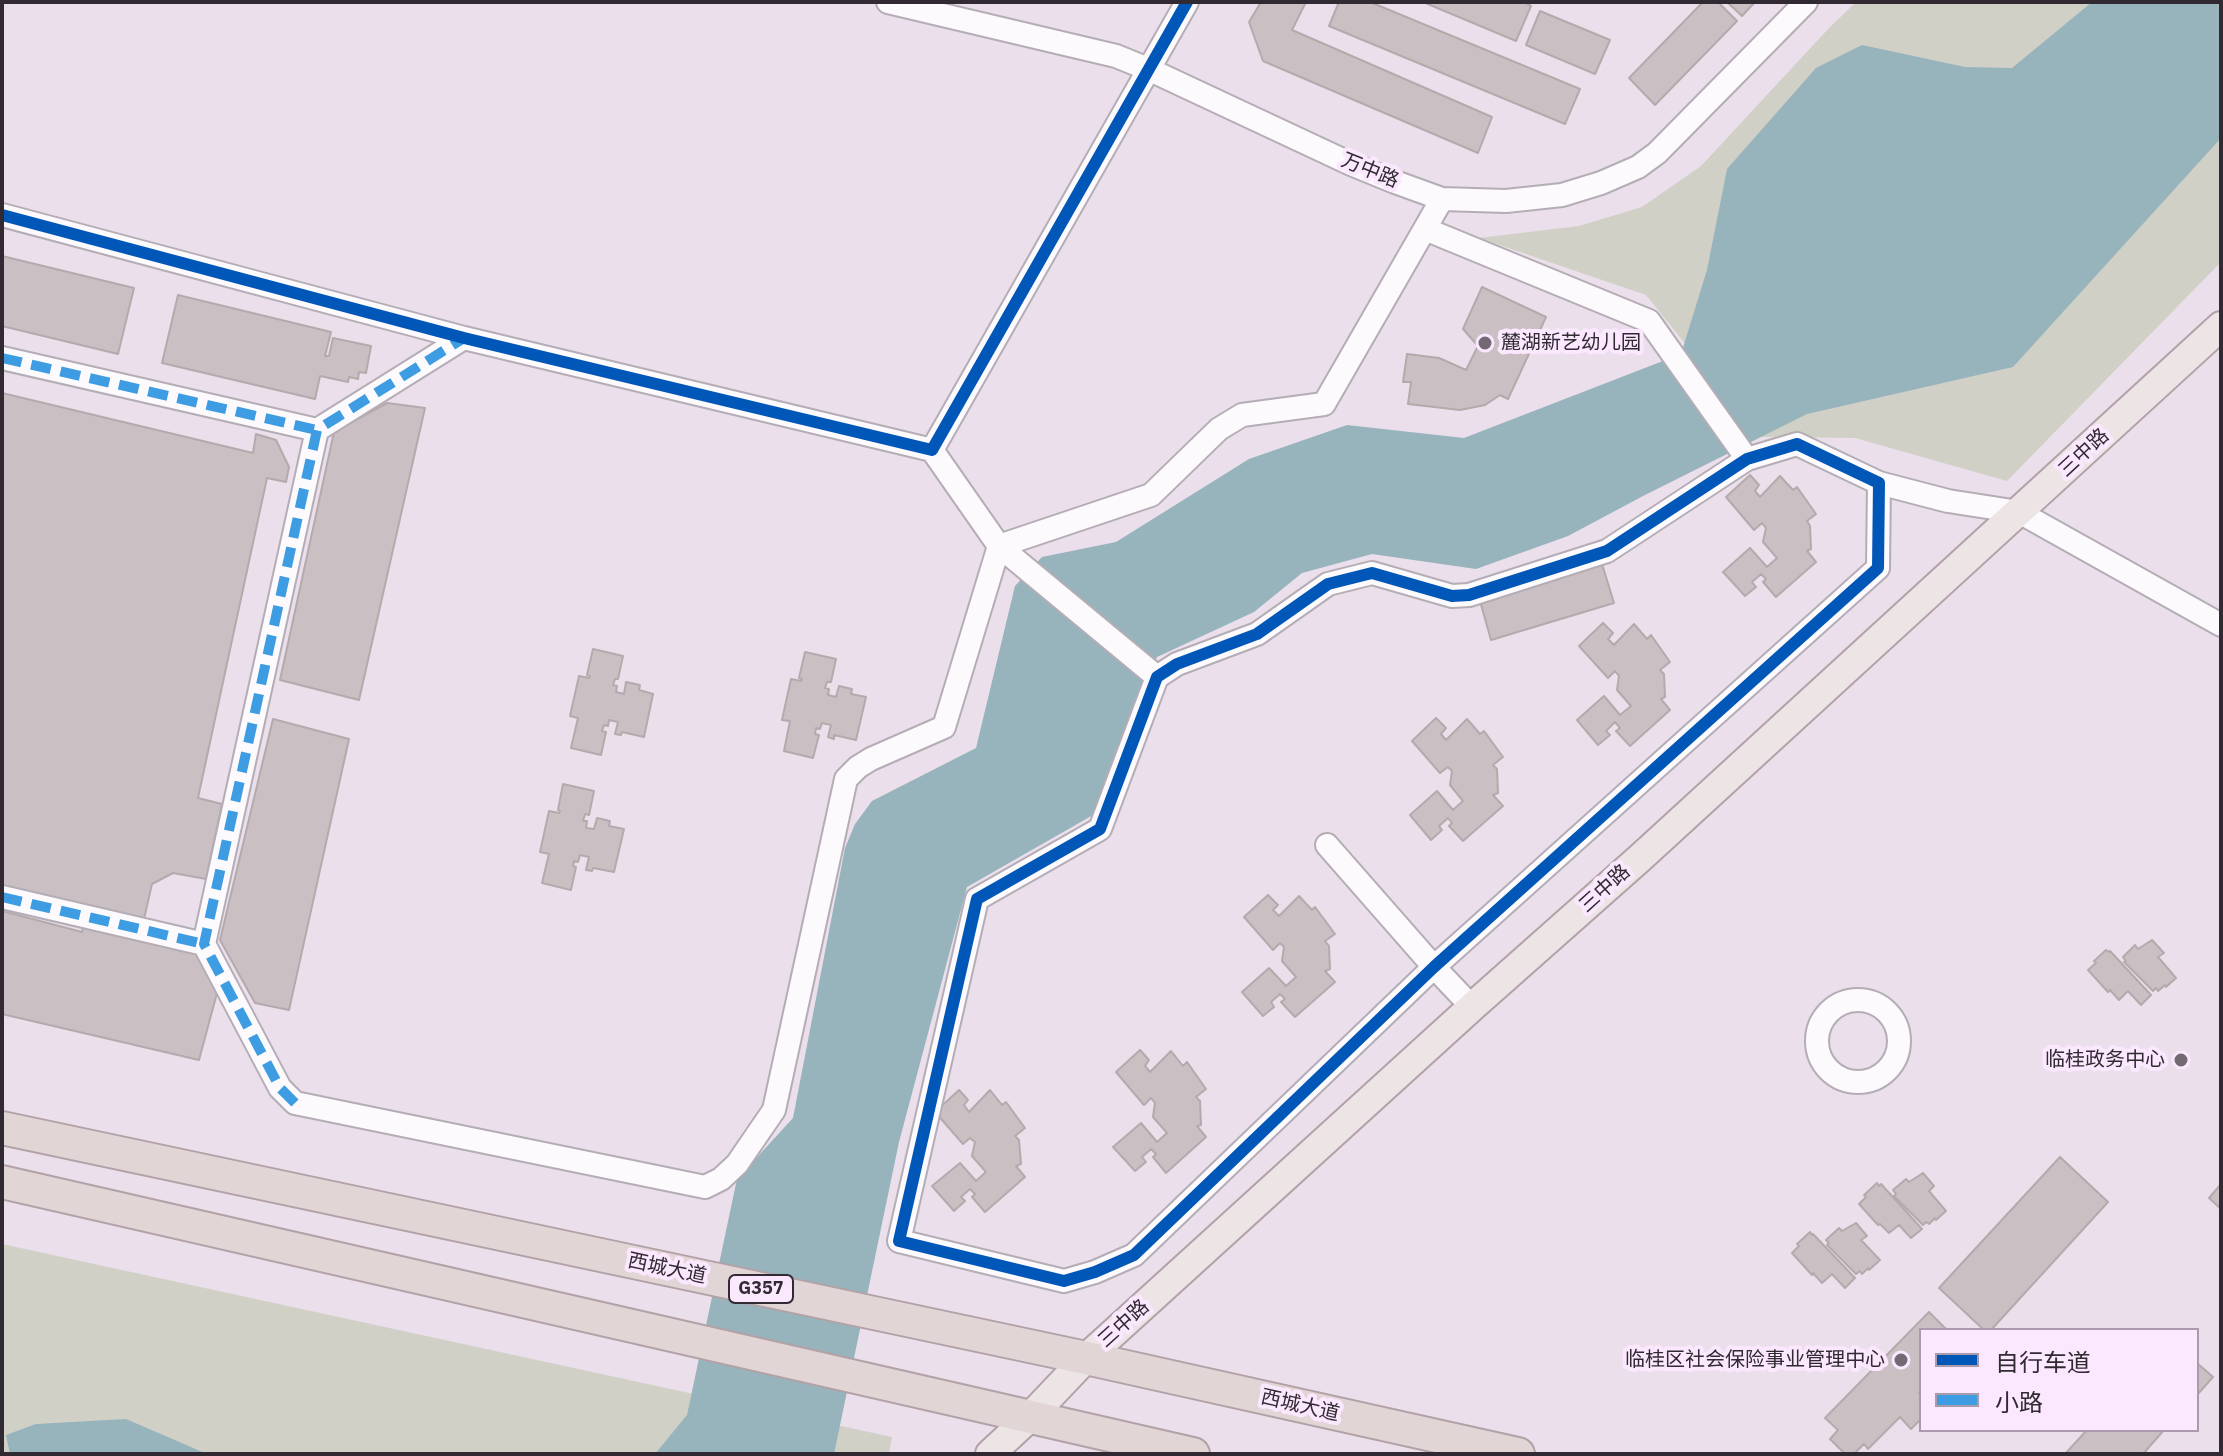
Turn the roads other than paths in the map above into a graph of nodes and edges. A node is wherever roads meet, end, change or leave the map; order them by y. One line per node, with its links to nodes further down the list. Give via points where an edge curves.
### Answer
1 (888, 2): 4 (street, 万中路, via 1116,56)
2 (1187, 2): 4 (street)
3 (1806, 2): 5 (street, 万中路, via 1638,167 1547,197)
4 (1148, 69): 5 (street, 万中路, via 1351,164); 12 (street)
5 (1442, 199): 7 (street)
6 (2, 215): 9 (street)
7 (1425, 229): 13 (street, via 1649,321); 16 (street, via 1324,404 1242,415 1219,429 1151,495)
8 (2221, 326): 15 (main road, 三中路)
9 (464, 338): 11 (street); 12 (street)
10 (2, 358): 11 (street)
11 (317, 430): 21 (street)
12 (932, 450): 16 (street)
13 (1747, 459): 14 (street, via 1797,444); 18 (street, via 1607,551 1469,595 1452,596 1372,573 1328,584 1257,634 1177,664)
14 (1879, 483): 15 (street); 22 (street, via 1878,568)
15 (2019, 512): 17 (street); 23 (main road, 三中路)
16 (999, 546): 18 (street); 21 (street, via 944,727 871,759 846,779 774,1110 721,1179 705,1187 295,1103 280,1088)
17 (2221, 625)
18 (1157, 677): 22 (street, via 1100,829 977,899 899,1241 1064,1281 1134,1255)
19 (1327, 845): 22 (street)
20 (2, 897): 21 (street)
21 (204, 944)
22 (1434, 967): 23 (street)
23 (1472, 1007): 26 (main road, 三中路)
24 (2, 1128): 26 (highway, 西城大道 / G357)
25 (2, 1182): 27 (highway)
26 (1086, 1358): 27 (main road, 三中路); 30 (highway, 西城大道 / G357)
27 (1031, 1416): 28 (main road, 三中路); 29 (highway)
28 (990, 1454)
29 (1193, 1454)
30 (1518, 1454)

